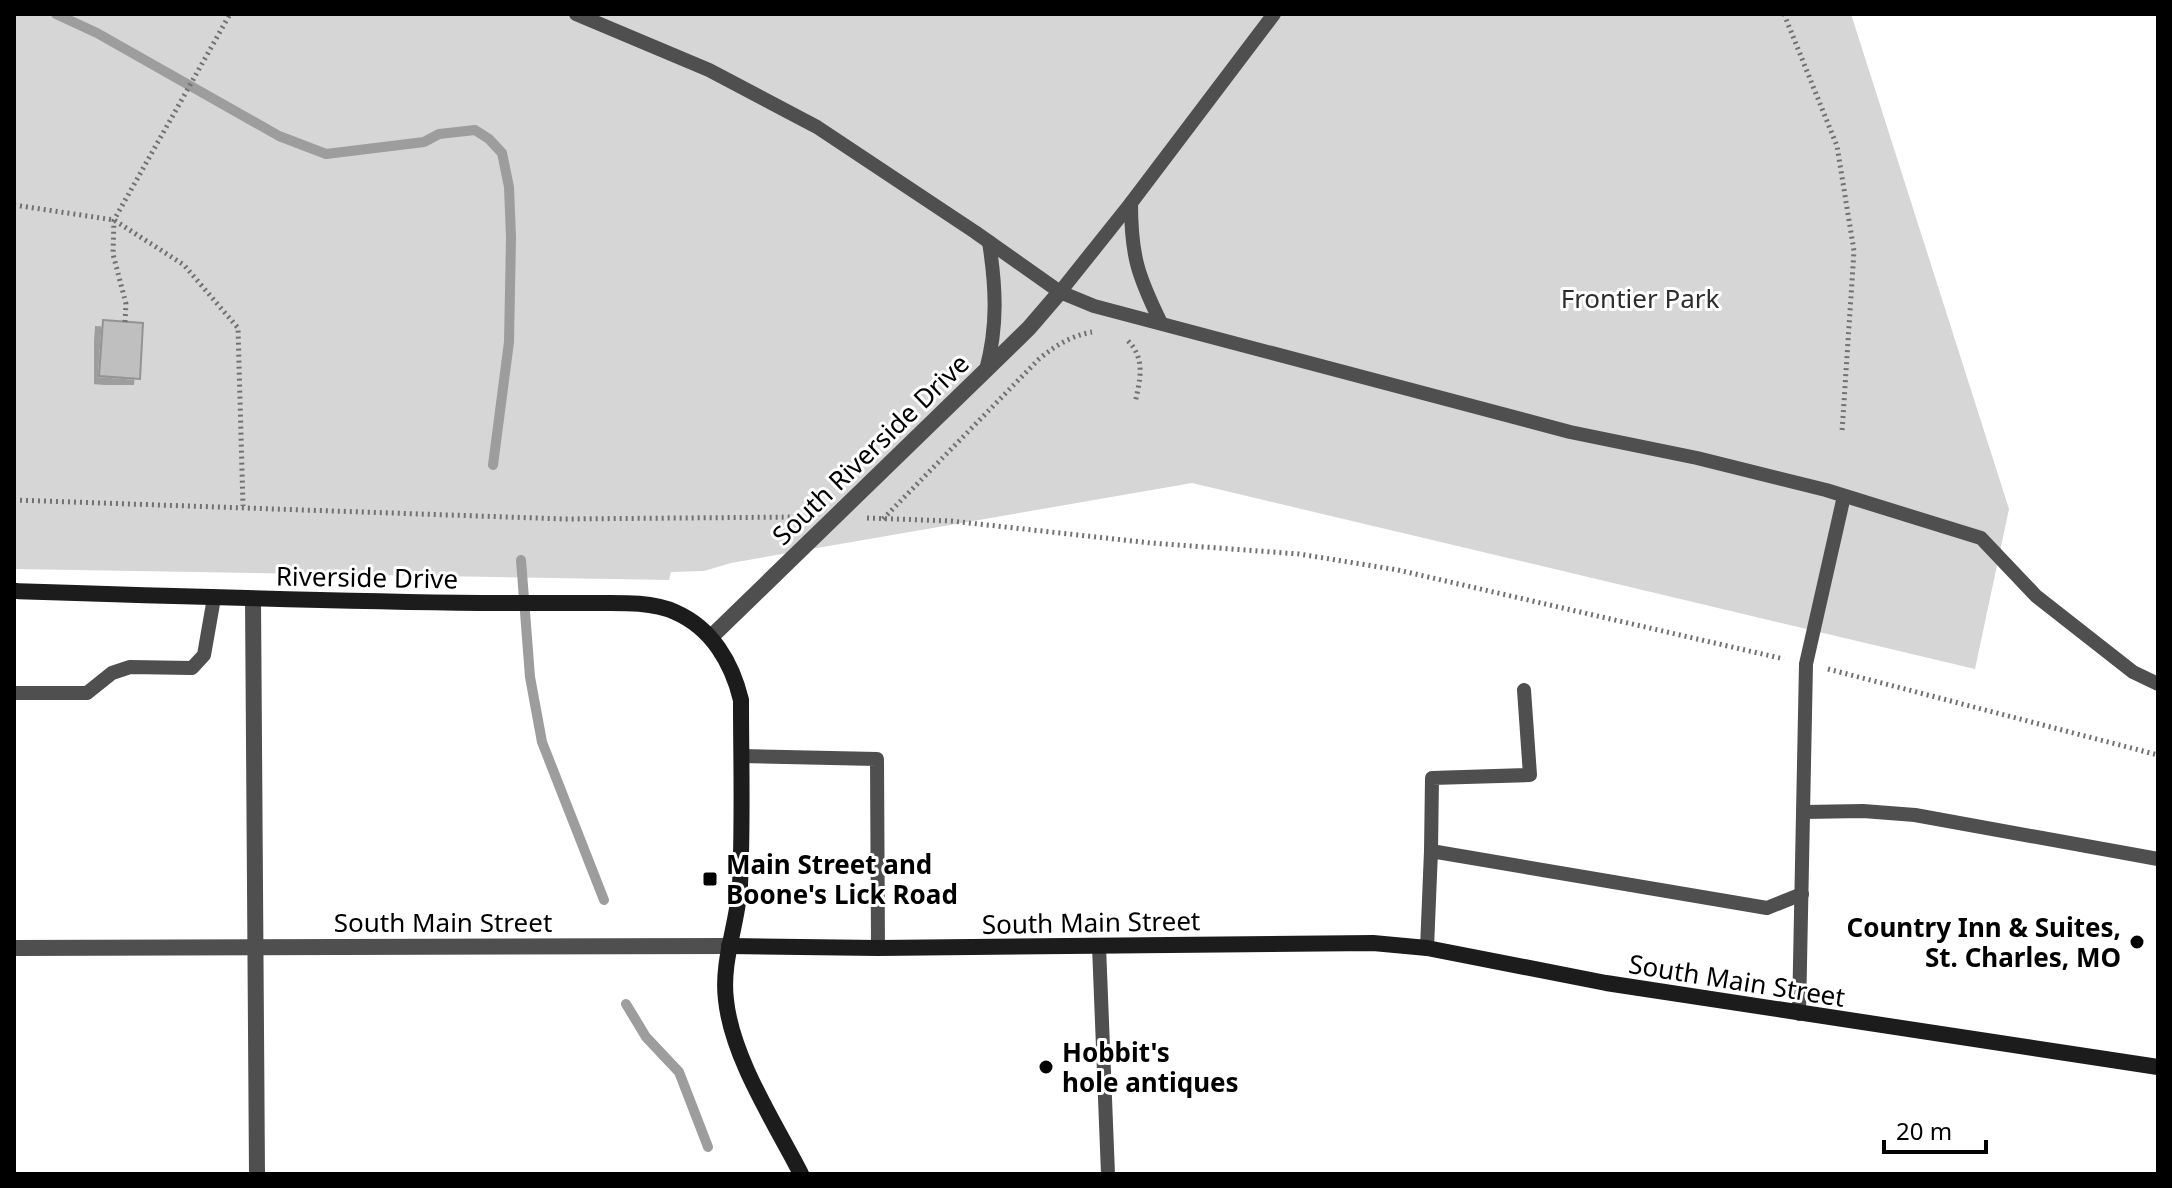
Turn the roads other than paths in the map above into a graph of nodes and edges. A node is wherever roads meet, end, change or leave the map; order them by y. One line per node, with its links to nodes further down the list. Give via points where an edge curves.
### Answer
1 (576, 14): 4 (lane, via 709,70 817,127)
2 (1274, 14): 3 (lane)
3 (1131, 203): 5 (lane); 6 (lane, via 1137,270)
4 (989, 242): 5 (lane); 7 (lane, via 996,318)
5 (1060, 292): 6 (lane); 7 (street, South Riverside Drive)
6 (1161, 323): 8 (lane, via 1570,432)
7 (986, 370): 12 (street, South Riverside Drive)
8 (1844, 496): 13 (lane, via 1981,538 2036,596 2133,672); 17 (lane, via 1806,664)
9 (14, 591): 10 (street, Riverside Drive)
10 (214, 598): 11 (street, Riverside Drive); 15 (lane, via 204,655 192,668 130,667 112,673 87,693)
11 (253, 599): 12 (street, Riverside Drive, via 609,603 674,611); 21 (street)
12 (711, 637): 16 (street, via 725,656 741,700)
13 (2158, 684)
14 (1524, 690): 18 (lane, via 1530,775 1432,778)
15 (14, 693)
16 (741, 756): 22 (street, via 740,888); 25 (lane, via 877,759)
17 (1804, 812): 19 (lane, via 1915,815); 20 (lane)
18 (1431, 851): 20 (lane, via 1767,908); 26 (lane)
19 (2158, 859)
20 (1802, 894): 27 (lane)
21 (256, 945): 22 (street, South Main Street); 24 (street, South Main Street); 29 (street)
22 (729, 946): 25 (street, South Main Street); 30 (street, via 726,1000 738,1047)
23 (1099, 946): 25 (street, South Main Street); 26 (street, South Main Street, via 1373,943); 31 (lane)
24 (14, 948)
25 (878, 948)
26 (1427, 948): 27 (street, South Main Street)
27 (1799, 1014): 28 (street, South Main Street)
28 (2158, 1067)
29 (257, 1174)
30 (801, 1174)
31 (1108, 1174)

